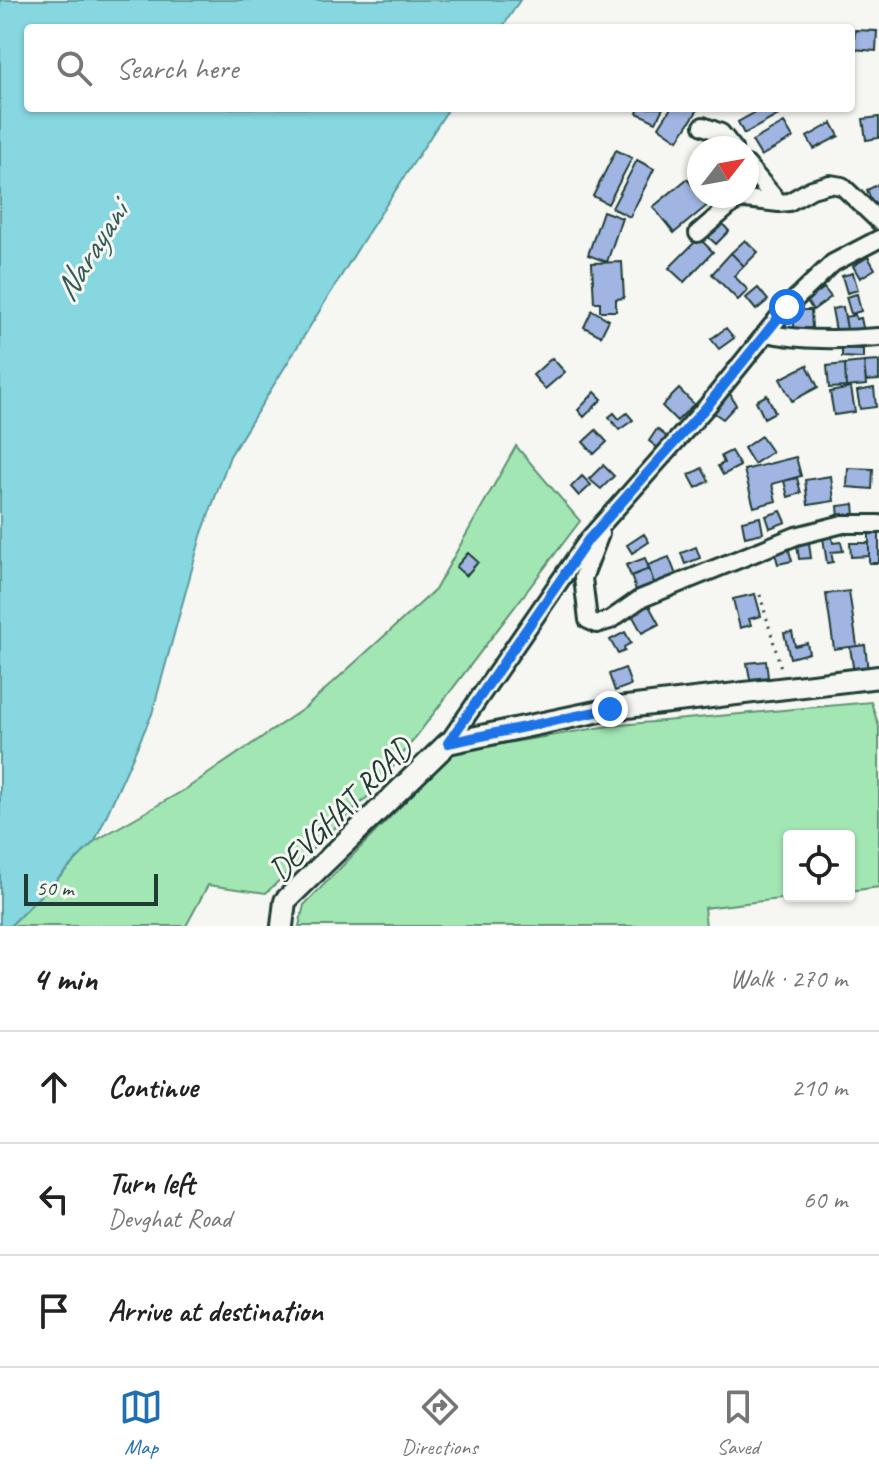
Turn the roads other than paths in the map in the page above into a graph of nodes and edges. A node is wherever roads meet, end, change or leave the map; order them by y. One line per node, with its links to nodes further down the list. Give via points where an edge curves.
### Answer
1 (703, 126): 2 (street)
2 (723, 136)
3 (759, 179): 4 (street)
4 (779, 203): 5 (street, via 821,186 842,186); 6 (street, via 734,202)
5 (879, 221)
6 (698, 233)
7 (879, 239): 8 (street, via 833,263)
8 (766, 333): 9 (street, via 790,338); 10 (street)
9 (879, 337)
10 (605, 520): 11 (street, via 583,578 588,620 597,624 640,599 796,536 843,524); 13 (street)
11 (879, 524)
12 (879, 677): 13 (street, DEVGHAT ROAD, via 610,709)
13 (448, 743): 14 (street, DEVGHAT ROAD, via 285,901)
14 (282, 926)

